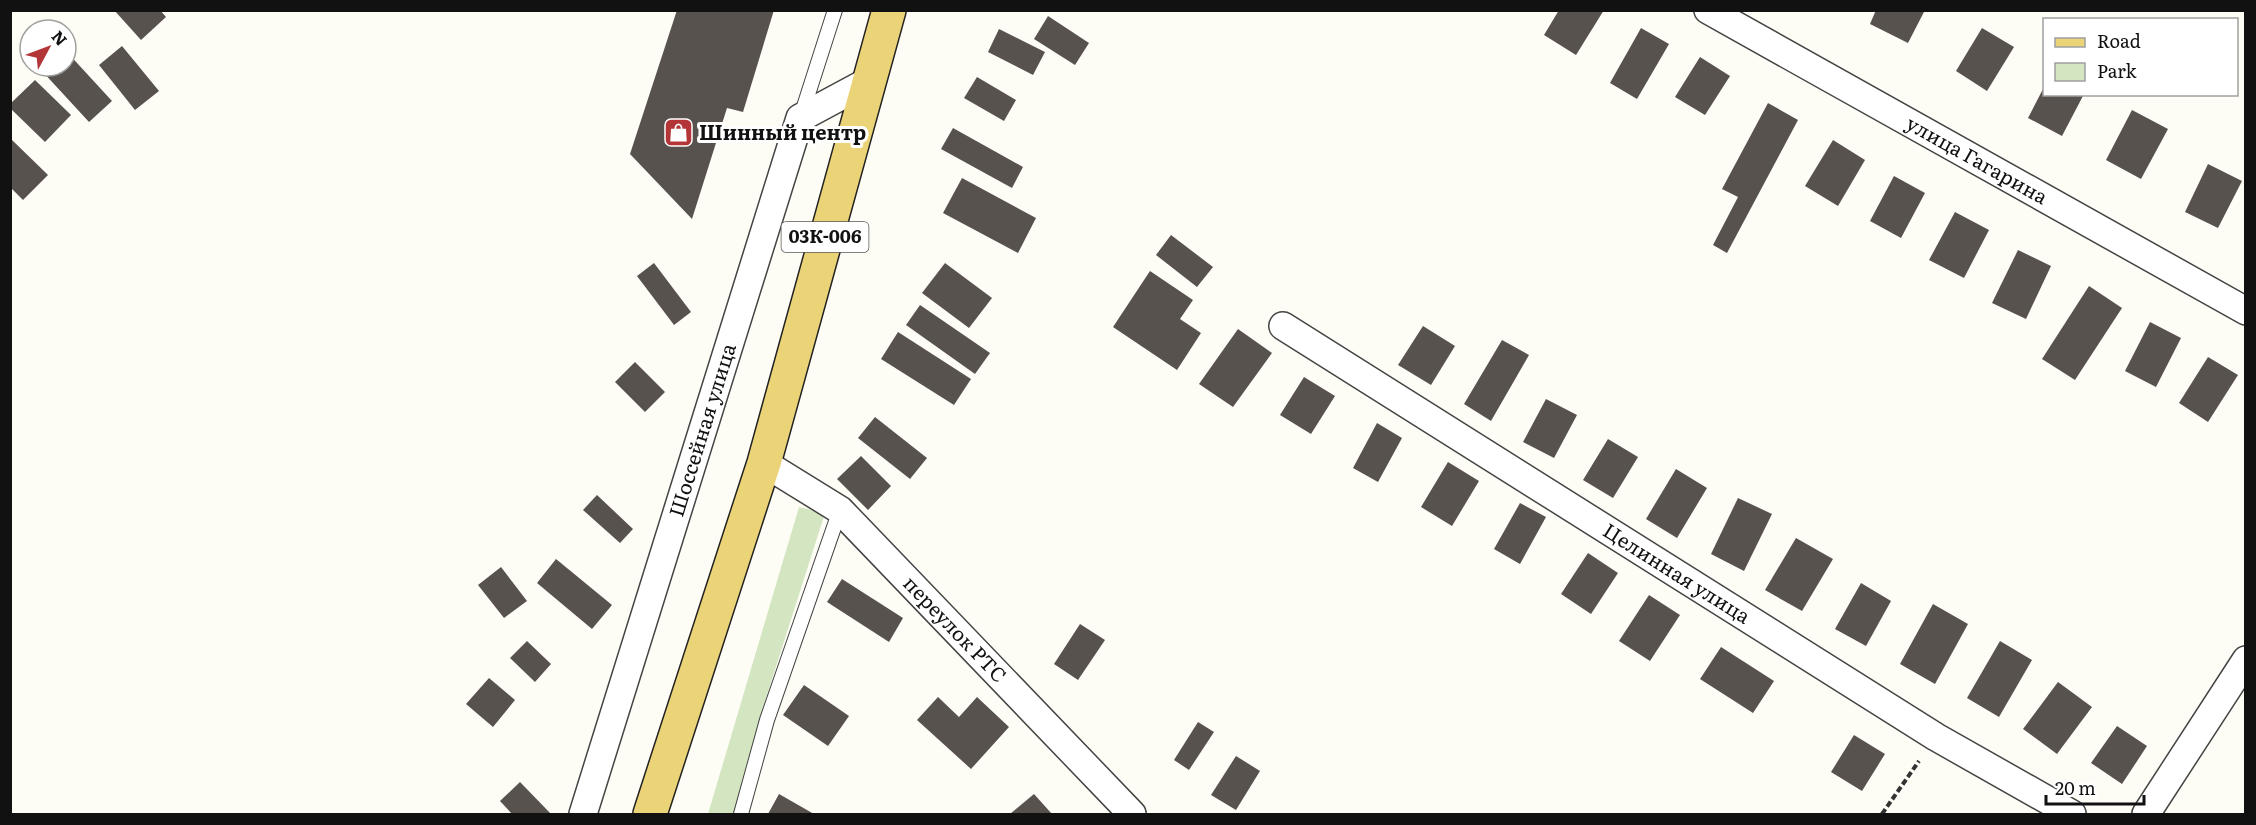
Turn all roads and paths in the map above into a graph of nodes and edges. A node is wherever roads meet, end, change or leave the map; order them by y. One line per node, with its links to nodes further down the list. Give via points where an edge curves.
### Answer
1 (835, 10): 5 (lane)
2 (889, 10): 4 (main road, 03К-006)
3 (1708, 10): 6 (street, улица Гагарина)
4 (867, 82): 5 (street); 8 (main road, 03К-006)
5 (800, 118): 12 (street, Шоссейная улица)
6 (2246, 311)
7 (1283, 326): 11 (street, Целинная улица)
8 (764, 463): 9 (street, переулок РТС); 13 (main road, 03К-006)
9 (840, 510): 14 (lane, via 766,720); 15 (street, переулок РТС)
10 (2246, 660): 18 (street)
11 (1936, 737): 16 (path); 17 (street, Целинная улица)
12 (583, 814)
13 (650, 814)
14 (741, 814)
15 (1132, 814)
16 (1882, 814)
17 (2072, 814)
18 (2146, 814)

